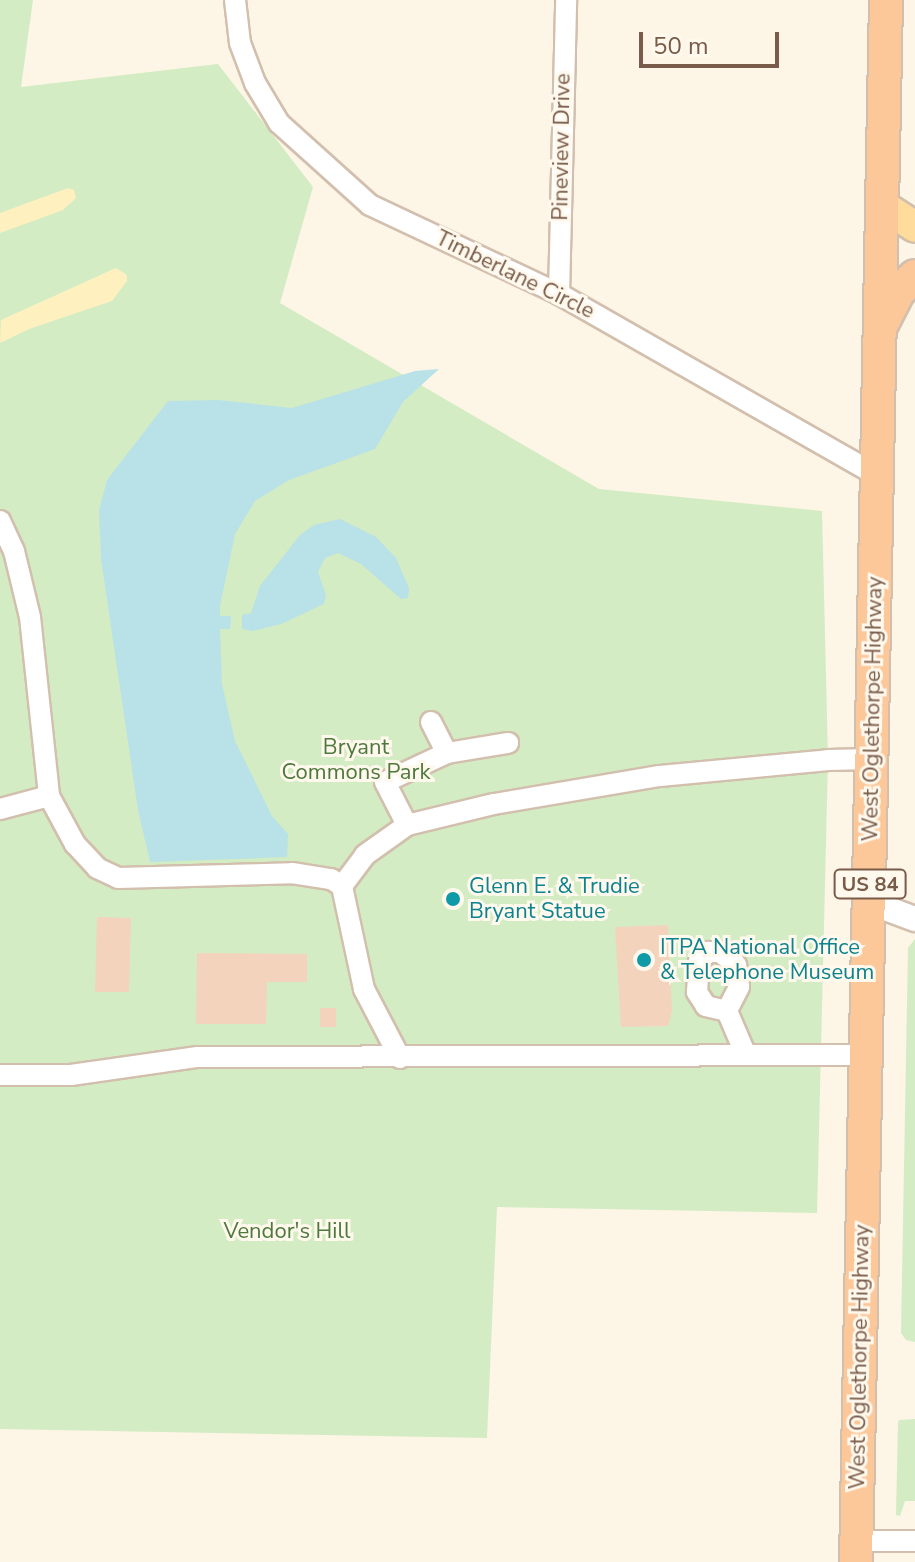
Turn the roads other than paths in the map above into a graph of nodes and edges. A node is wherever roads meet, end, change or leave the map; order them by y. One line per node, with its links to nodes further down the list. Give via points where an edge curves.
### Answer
1 (235, 0): 7 (street, Timberlane Circle, via 240,43 255,83 279,123 309,152 370,205)
2 (566, 0): 7 (street, Pineview Drive)
3 (886, 0): 4 (highway, West Oglethorpe Highway / US 84)
4 (883, 206): 5 (main road); 8 (highway, West Oglethorpe Highway / US 84)
5 (915, 227)
6 (915, 276): 8 (highway, via 889,307)
7 (559, 294): 9 (street, Timberlane Circle)
8 (881, 327): 9 (highway, West Oglethorpe Highway / US 84)
9 (878, 476): 14 (highway, West Oglethorpe Highway / US 84)
10 (0, 521): 15 (street, via 14,551 30,617)
11 (431, 722): 13 (street)
12 (508, 743): 13 (street)
13 (447, 753): 17 (street, via 385,782)
14 (872, 759): 17 (street, via 660,776 494,804); 19 (highway, West Oglethorpe Highway / US 84)
15 (49, 796): 16 (street); 18 (street, via 66,833 97,868 118,878 292,873 331,879)
16 (0, 809)
17 (407, 825): 18 (street, via 365,855)
18 (342, 886): 24 (street, via 364,989)
19 (869, 902): 20 (street); 23 (highway, West Oglethorpe Highway / US 84)
20 (915, 919)
21 (727, 1011): 22 (street)
22 (745, 1053): 23 (street); 24 (street)
23 (867, 1055): 27 (highway, West Oglethorpe Highway / US 84)
24 (400, 1058): 25 (street, via 198,1057 71,1075)
25 (0, 1075)
26 (915, 1541): 27 (street)
27 (857, 1551)

